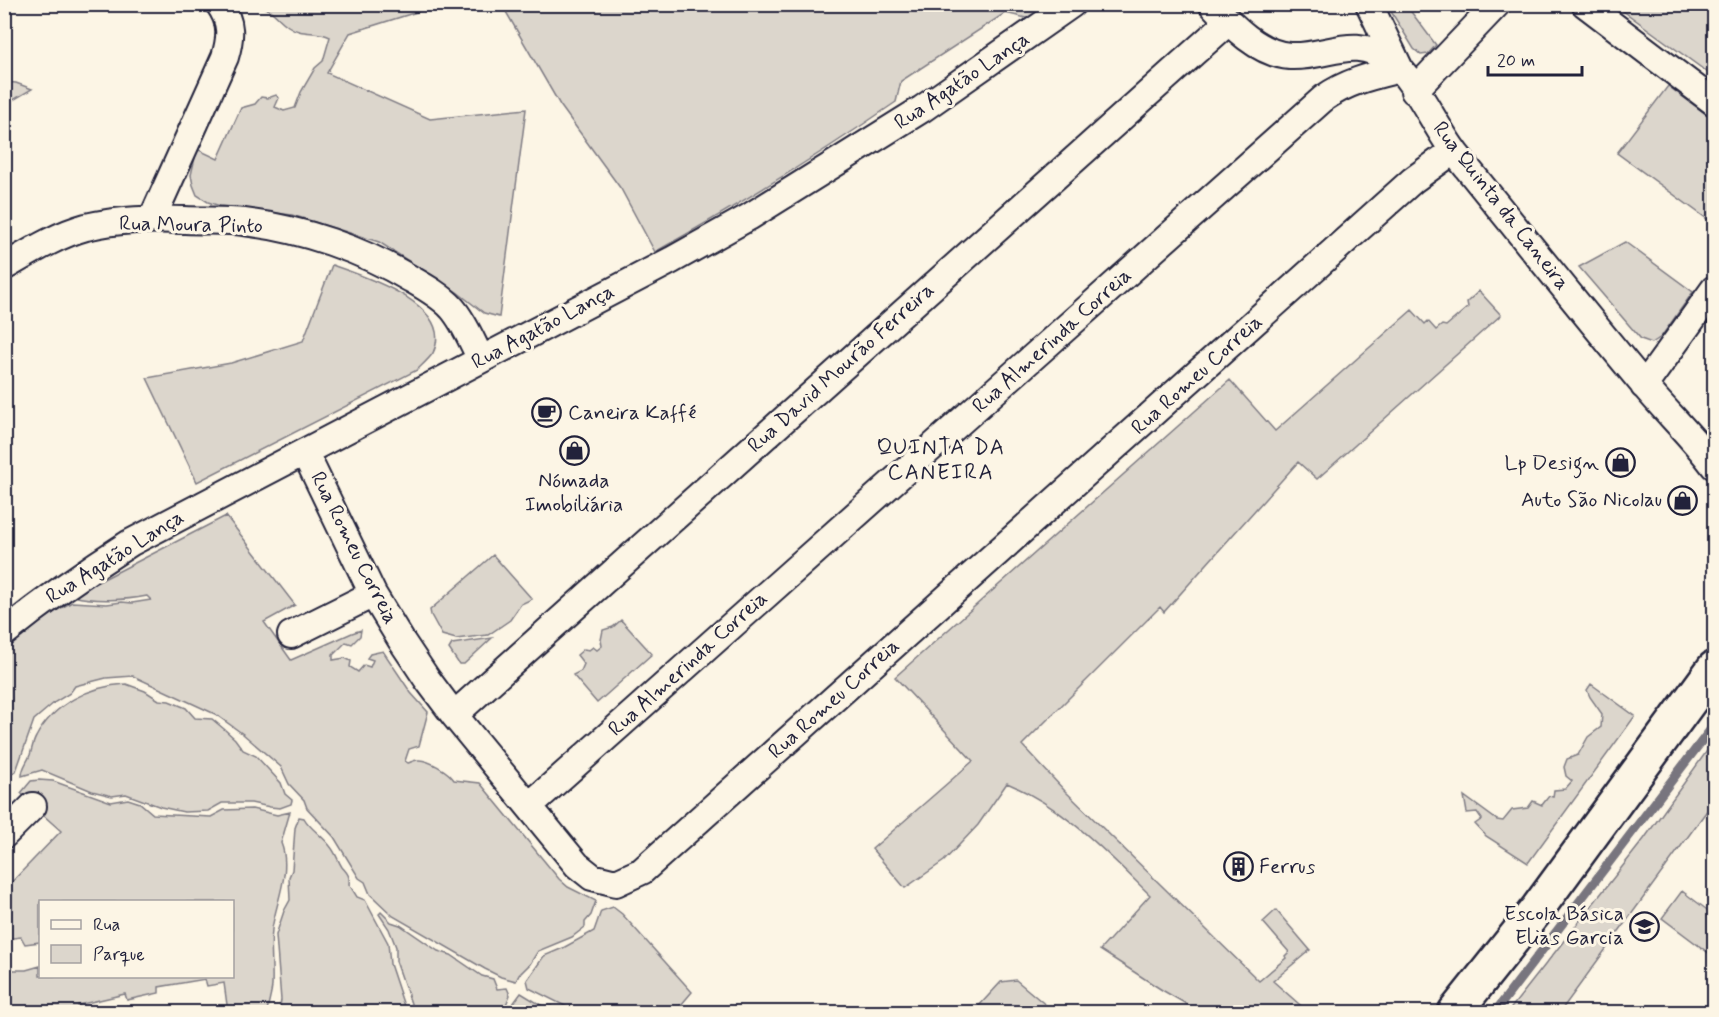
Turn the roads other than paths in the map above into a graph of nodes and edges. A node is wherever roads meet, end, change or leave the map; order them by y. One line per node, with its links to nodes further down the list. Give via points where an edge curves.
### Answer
1 (219, 4): 11 (street, via 229,20 225,57)
2 (1072, 4): 14 (street, Rua Agatão Lança, via 922,109 749,217)
3 (1369, 4): 7 (street)
4 (1497, 4): 8 (street)
5 (1585, 4): 9 (street)
6 (1220, 13): 7 (street, Rua Quinta da Caneira, via 1241,33 1272,51 1306,55 1347,46 1379,54); 22 (street, Rua David Mourão Ferreira)
7 (1400, 69): 8 (street, Rua Quinta da Caneira); 24 (street, Rua Almerinda Correia, via 1341,86 1324,98)
8 (1414, 91): 10 (street, Rua Quinta da Caneira)
9 (1714, 102)
10 (1454, 151): 15 (street, Rua Quinta da Caneira); 24 (street, Rua Romeu Correia, via 1413,180 642,872 616,883 592,876 577,865)
11 (152, 219): 12 (street, Rua Moura Pinto, via 117,220 84,228); 14 (street, Rua Moura Pinto, via 271,226 341,246 389,266 451,307)
12 (4, 267)
13 (1714, 289): 15 (street)
14 (481, 359): 16 (street, Rua Agatão Lança)
15 (1644, 386): 17 (street, Rua Quinta da Caneira)
16 (305, 453): 18 (street, Rua Romeu Correia); 19 (street, Rua Agatão Lança, via 130,543)
17 (1712, 460)
18 (373, 594): 20 (street); 22 (street, Rua Romeu Correia)
19 (4, 633)
20 (291, 635)
21 (1714, 669): 26 (main road, via 1538,908)
22 (454, 715): 24 (street, Rua Romeu Correia)
23 (33, 806): 25 (street)
24 (529, 806)
25 (4, 835)
26 (1455, 1012)

